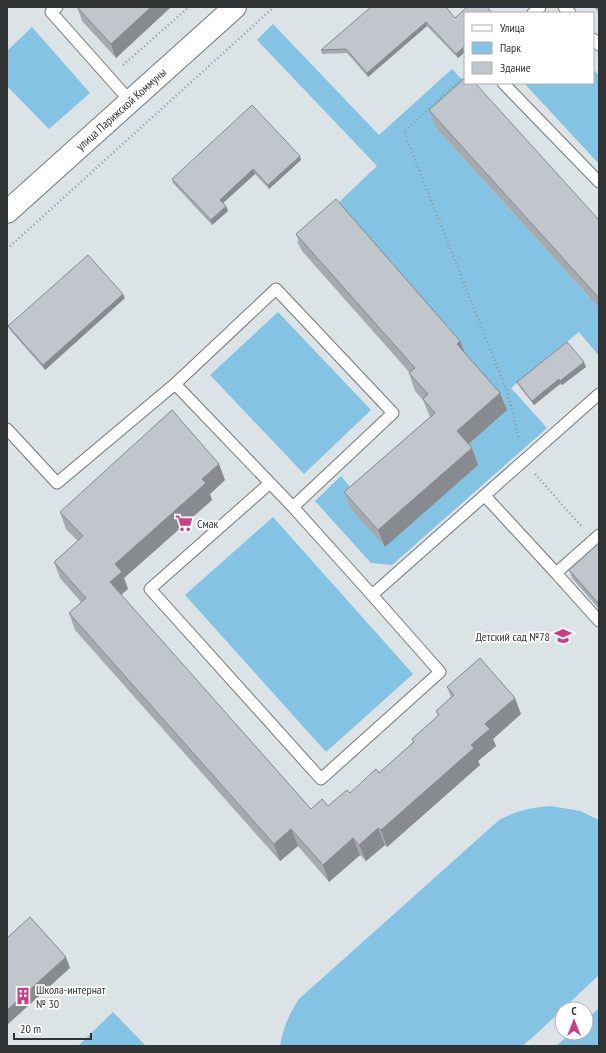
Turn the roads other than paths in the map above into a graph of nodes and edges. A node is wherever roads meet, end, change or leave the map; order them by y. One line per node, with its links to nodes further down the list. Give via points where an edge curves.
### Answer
1 (57, 7): 4 (lane, via 51,12)
2 (234, 7): 4 (street, улица Парижской Коммуны)
3 (504, 84): 5 (lane)
4 (124, 94): 6 (street, улица Парижской Коммуны)
5 (599, 182)
6 (7, 212)
7 (175, 384): 9 (lane, via 57,483); 10 (lane); 12 (lane, via 276,289 393,413)
8 (599, 394): 11 (lane)
9 (7, 428)
10 (270, 483): 12 (lane); 15 (lane, via 150,589 321,779 440,672)
11 (485, 496): 14 (lane); 15 (lane)
12 (293, 507): 15 (lane)
13 (596, 538): 14 (lane)
14 (556, 573): 16 (lane)
15 (372, 596)
16 (599, 621)

